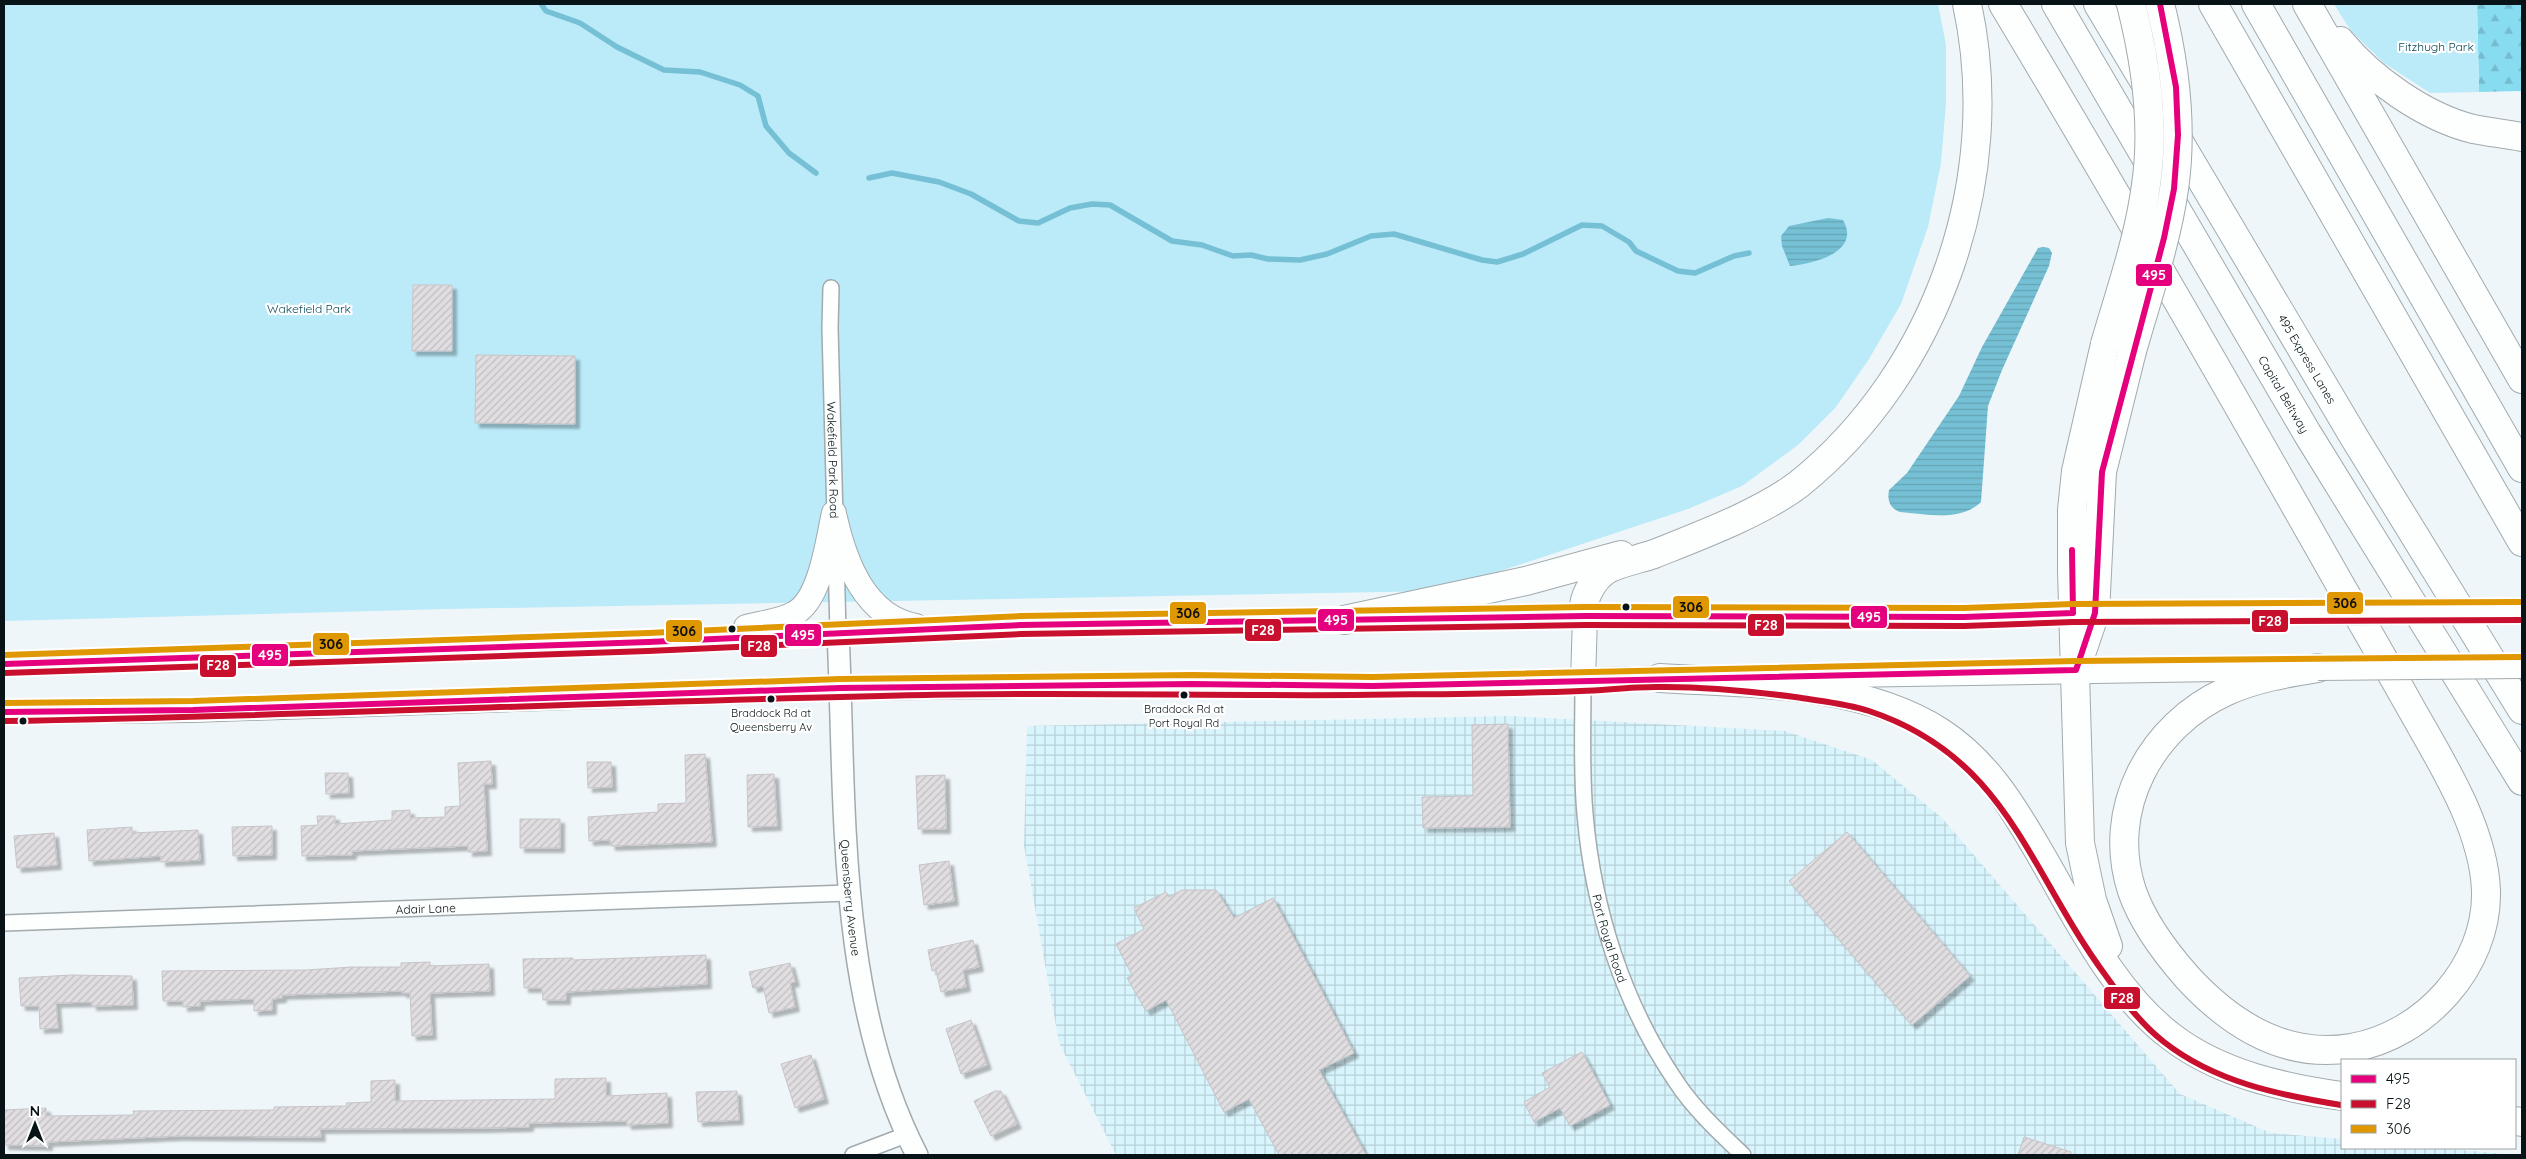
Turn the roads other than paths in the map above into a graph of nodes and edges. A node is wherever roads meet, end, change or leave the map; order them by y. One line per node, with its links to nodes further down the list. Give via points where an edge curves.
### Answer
1 (1967, 4): 16 (highway, via 1978,92 1976,151 1968,209 1952,260 1919,334 1885,392 1843,445 1797,485 1743,516)
2 (2004, 4): 27 (highway, via 2222,376 2415,715 2453,785 2480,855 2486,888 2484,920 2475,950 2458,980 2434,1006 2408,1027 2357,1048 2330,1051 2276,1043 2246,1028 2196,987 2143,917 2132,892 2124,845 2130,800 2137,778 2163,736 2207,702 2231,689)
3 (2056, 4): 34 (highway, Capital Beltway, via 2307,433)
4 (2098, 4): 32 (highway, 495 Express Lanes, via 2344,421)
5 (2131, 4): 19 (highway, bridge, via 2148,90 2150,134 2146,185 2137,231 2105,344 2073,491)
6 (2160, 4): 19 (highway, bridge, via 2176,87 2178,135 2175,180 2164,238 2102,472)
7 (2213, 4): 17 (highway)
8 (2256, 4): 14 (highway)
9 (2307, 4): 13 (highway)
10 (2311, 4): 11 (highway, via 2351,54 2396,92 2432,112 2472,128)
11 (2522, 137)
12 (832, 288): 15 (street, Wakefield Park Road)
13 (2522, 379)
14 (2522, 468)
15 (834, 513): 22 (main road, via 848,564 866,594 892,618); 23 (street, Wakefield Park Road); 24 (main road, via 820,573 806,602 796,613)
16 (1700, 535): 20 (highway, via 1608,569 1594,581 1586,596); 21 (highway, via 1526,581)
17 (2522, 542)
18 (2522, 611): 19 (main road, bridge)
19 (2084, 613): 20 (main road, via 1964,617); 28 (highway)
20 (1585, 616): 21 (main road); 30 (main road)
21 (1344, 620): 22 (main road)
22 (933, 629): 23 (main road)
23 (838, 632): 24 (main road); 31 (street, Queensberry Avenue)
24 (702, 639): 25 (main road)
25 (4, 664)
26 (2522, 666): 27 (main road, bridge)
27 (2318, 668): 28 (main road)
28 (2076, 670): 29 (main road); 37 (highway, via 2077,816 2084,866 2092,900 2112,955 2125,983)
29 (1660, 678): 30 (main road); 37 (highway, via 1821,692 1871,702 1915,718 1941,733 1994,781 2115,977)
30 (1583, 682): 31 (main road); 42 (street, Port Royal Road, via 1584,813 1600,912 1614,958 1632,1004 1677,1085)
31 (840, 688): 33 (main road, via 202,710); 35 (street, Queensberry Avenue)
32 (2522, 710)
33 (4, 712)
34 (2522, 781)
35 (848, 893): 36 (street, Adair Lane); 39 (street, Queensberry Avenue, via 856,957 870,1021)
36 (4, 922)
37 (2148, 1016): 38 (highway, via 2172,1038 2201,1056 2237,1072 2276,1084)
38 (2341, 1096)
39 (906, 1135): 40 (street); 41 (street, Queensberry Avenue)
40 (853, 1155)
41 (917, 1155)
42 (1743, 1155)

